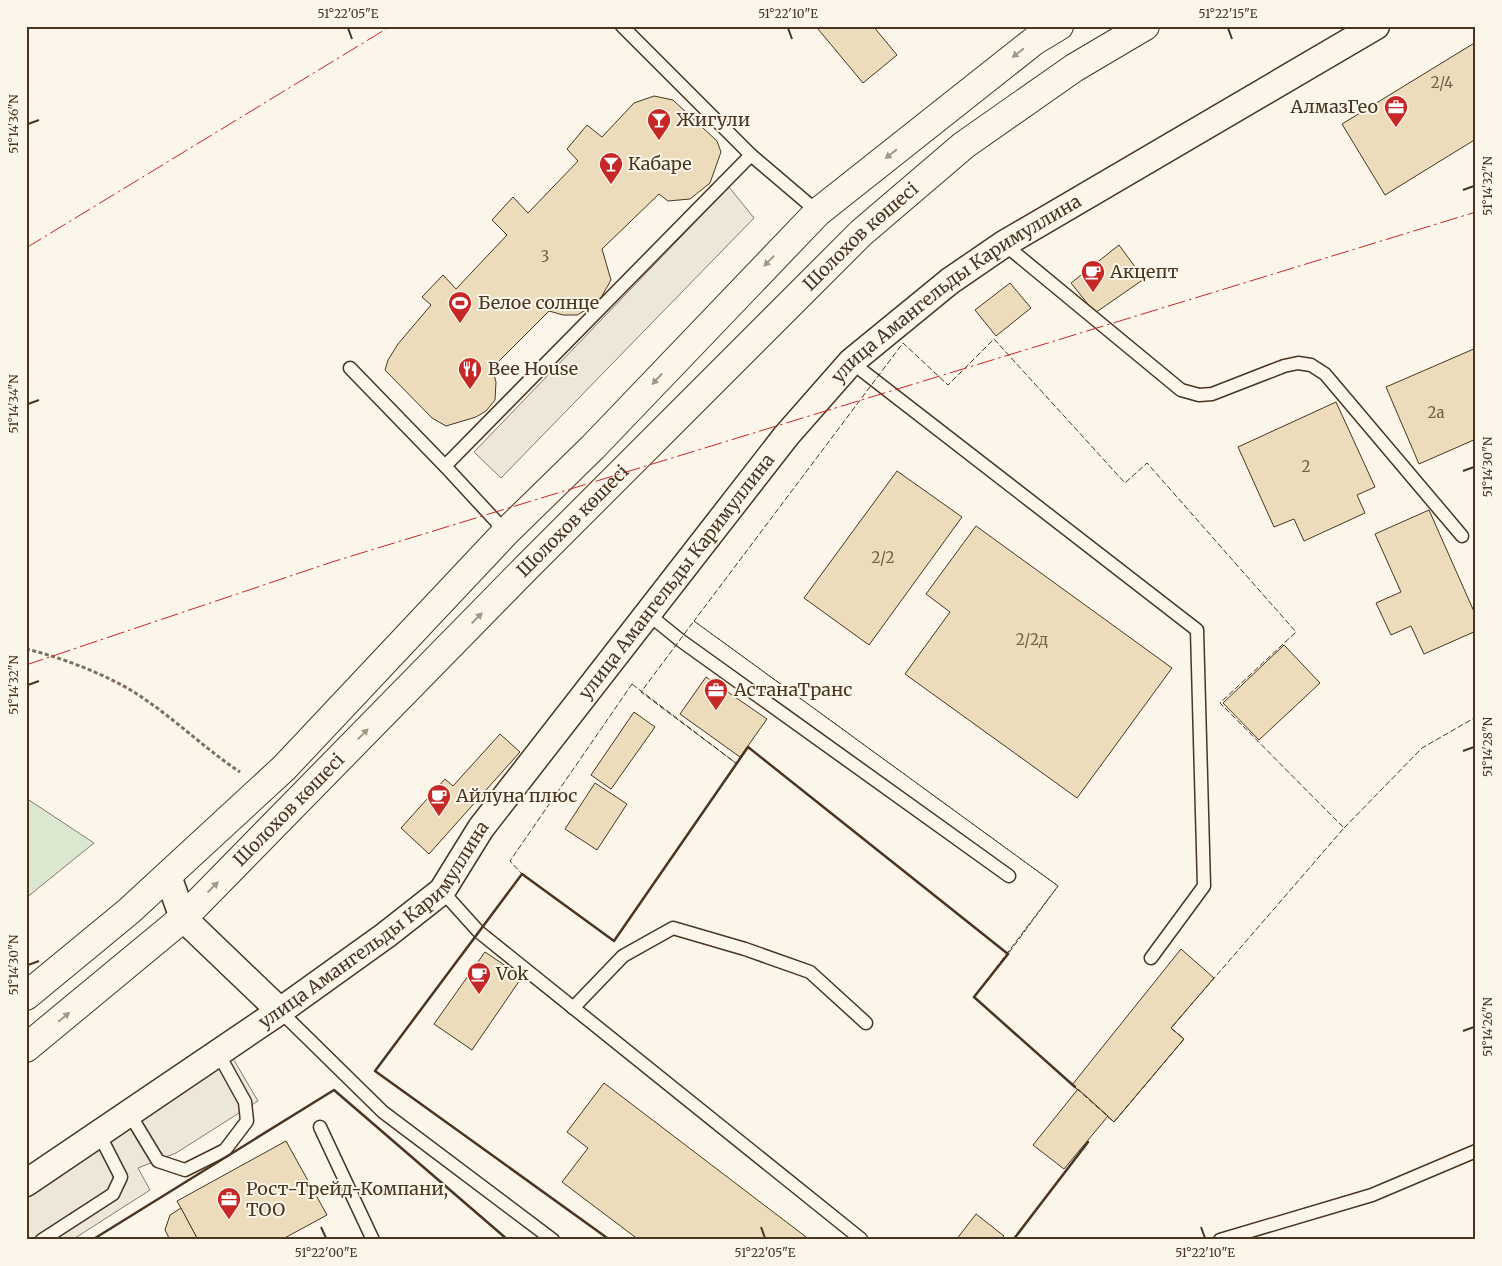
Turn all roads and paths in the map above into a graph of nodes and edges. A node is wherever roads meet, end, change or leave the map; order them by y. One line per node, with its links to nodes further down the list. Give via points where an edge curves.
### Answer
1 (622, 26): 5 (lane)
2 (1059, 26): 6 (highway, Шолохов көшесі, one-way to 6, via 1034,41)
3 (1145, 26): 19 (highway, Шолохов көшесі, one-way to 3, via 861,233 964,145 1074,68)
4 (1376, 26): 7 (street, улица Амангельды Каримуллина)
5 (751, 155): 6 (lane); 10 (lane)
6 (818, 212): 11 (highway, Шолохов көшесі, one-way to 11)
7 (1004, 244): 8 (street, улица Амангельды Каримуллина, via 950,281); 12 (lane, via 1181,390 1199,396 1212,394 1284,366 1311,365 1325,374)
8 (851, 362): 13 (street, улица Амангельды Каримуллина, via 786,436); 20 (lane, via 1197,630 1204,886)
9 (350, 368): 10 (lane)
10 (445, 466): 11 (lane)
11 (506, 532): 15 (highway, Шолохов көшесі)
12 (1462, 536)
13 (648, 614): 17 (lane); 18 (street, улица Амангельды Каримуллина, via 481,828)
14 (26, 649): 15 (path, via 48,654 117,682)
15 (263, 788): 16 (highway, Шолохов көшесі)
16 (168, 876): 19 (street); 21 (highway, Шолохов көшесі)
17 (1009, 876)
18 (442, 890): 22 (lane, via 479,932); 23 (street, улица Амангельды Каримуллина)
19 (183, 918): 23 (street); 25 (highway, Шолохов көшесі, one-way to 19)
20 (1151, 958)
21 (26, 996)
22 (572, 1008): 24 (lane, via 623,956 673,928 810,972); 32 (lane)
23 (280, 1012): 26 (street, улица Амангельды Каримуллина); 35 (lane, via 383,1112)
24 (866, 1023)
25 (26, 1048)
26 (218, 1053): 27 (street, улица Амангельды Каримуллина); 27 (lane, via 245,1102 247,1121 225,1150 185,1170 158,1162)
27 (129, 1113): 29 (street, улица Амангельды Каримуллина)
28 (320, 1127): 34 (lane)
29 (99, 1134): 31 (street, улица Амангельды Каримуллина); 33 (lane, via 121,1177 113,1194)
30 (1476, 1151): 36 (lane, via 1372,1195)
31 (26, 1183)
32 (861, 1238)
33 (42, 1240)
34 (373, 1240)
35 (553, 1240)
36 (1220, 1240)

